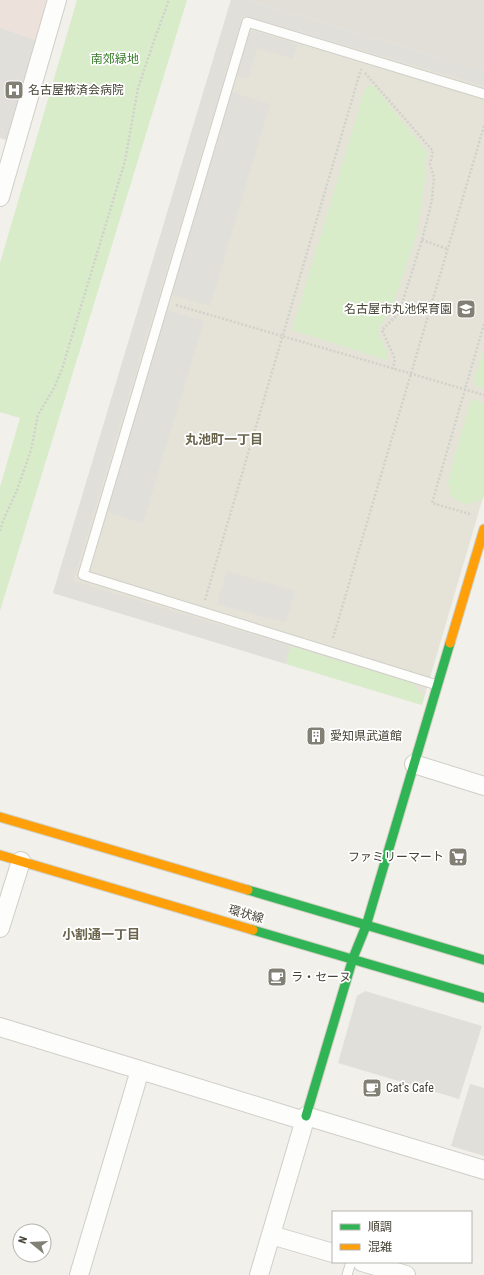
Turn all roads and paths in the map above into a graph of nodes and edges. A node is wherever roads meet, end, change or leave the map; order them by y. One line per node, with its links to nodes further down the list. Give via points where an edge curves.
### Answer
1 (57, 0): 7 (street)
2 (169, 0): 19 (path, via 138,88 125,162 62,369 38,415 31,450)
3 (364, 58): 4 (path); 5 (lane); 10 (lane, via 247,22)
4 (361, 68): 8 (path, via 433,151 430,164 434,177 432,200); 12 (path)
5 (484, 94)
6 (484, 126): 9 (path)
7 (0, 196)
8 (422, 240): 9 (path); 13 (path, via 399,313 382,330 395,358)
9 (448, 249): 14 (path)
10 (164, 301): 12 (path); 20 (lane, via 83,575)
11 (484, 324): 15 (path)
12 (282, 336): 13 (path); 20 (path)
13 (393, 369): 14 (path)
14 (411, 374): 15 (path); 21 (path)
15 (465, 390): 16 (path); 17 (path, via 432,503)
16 (484, 395)
17 (477, 516)
18 (484, 528): 22 (main road)
19 (0, 532)
20 (201, 612): 21 (lane)
21 (329, 652): 22 (lane)
22 (437, 685): 23 (main road)
23 (414, 764): 24 (street); 28 (main road)
24 (484, 786)
25 (0, 817): 28 (main road, 環状線)
26 (0, 855): 27 (main road, 環状線)
27 (21, 861): 29 (street); 30 (main road, 環状線)
28 (366, 926): 30 (main road); 31 (main road, 環状線)
29 (0, 928)
30 (353, 958): 32 (main road, 環状線); 35 (main road)
31 (484, 960)
32 (484, 998)
33 (0, 1027): 34 (street)
34 (140, 1070): 35 (street); 41 (street)
35 (306, 1118): 36 (street); 37 (street)
36 (484, 1170)
37 (271, 1235): 38 (street); 42 (street)
38 (332, 1253)
39 (351, 1263): 43 (lane)
40 (365, 1263): 44 (street)
41 (79, 1275)
42 (259, 1275)
43 (347, 1275)
44 (406, 1275)

